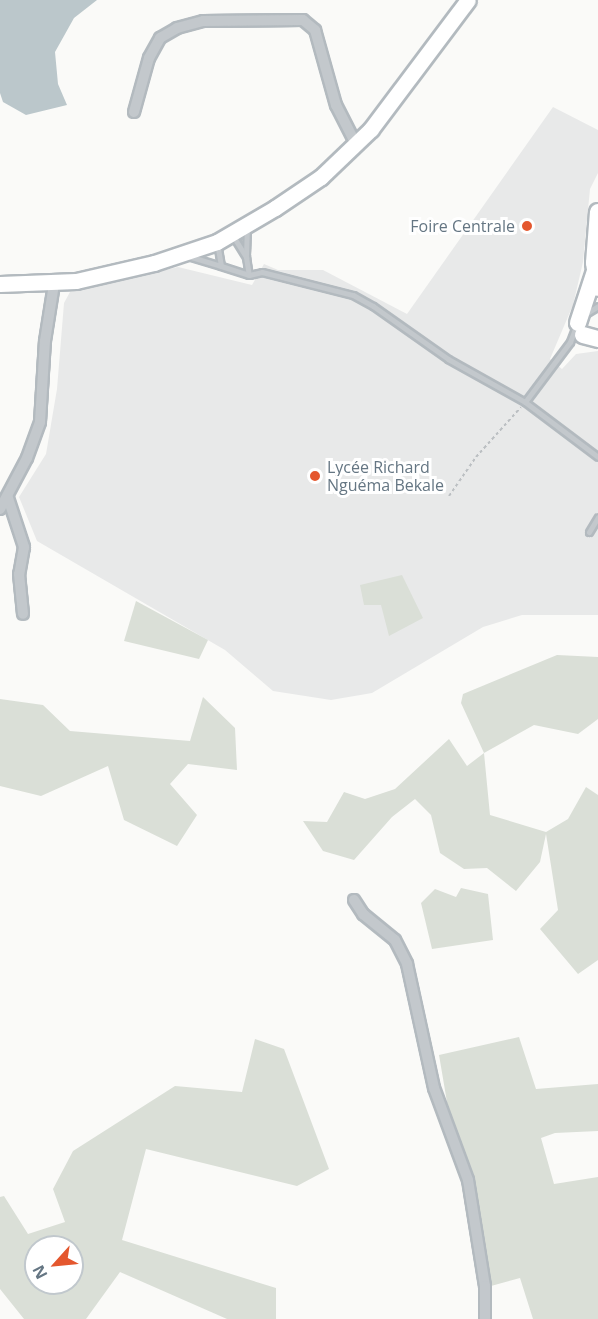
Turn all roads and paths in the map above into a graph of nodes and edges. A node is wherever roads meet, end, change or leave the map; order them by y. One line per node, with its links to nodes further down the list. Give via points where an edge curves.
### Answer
1 (468, 0): 3 (main road, via 402,90)
2 (134, 112): 3 (street, via 149,58 160,38 177,28 202,21 303,20 315,30 336,105)
3 (356, 144): 5 (main road, via 299,194)
4 (598, 212): 11 (main road)
5 (248, 223): 6 (main road); 9 (lane)
6 (232, 234): 7 (main road); 9 (lane)
7 (217, 242): 8 (main road); 10 (lane)
8 (181, 254): 10 (lane); 14 (main road, via 110,274)
9 (246, 257): 12 (lane)
10 (220, 266): 12 (lane)
11 (596, 270): 15 (main road); 17 (main road)
12 (249, 275): 18 (lane, via 262,272 353,296)
13 (0, 284): 14 (main road)
14 (54, 284): 21 (street, via 45,341 40,422)
15 (598, 288)
16 (598, 306): 17 (lane)
17 (585, 334): 18 (lane)
18 (525, 402): 19 (lane); 20 (path, via 476,457)
19 (598, 457)
20 (449, 496)
21 (8, 498): 22 (street); 25 (street, via 24,547 20,574)
22 (0, 509)
23 (598, 517): 24 (lane)
24 (589, 532)
25 (23, 614)
26 (354, 900): 27 (street, via 369,920 394,940 406,964 434,1088 468,1180 485,1286)
27 (485, 1319)

